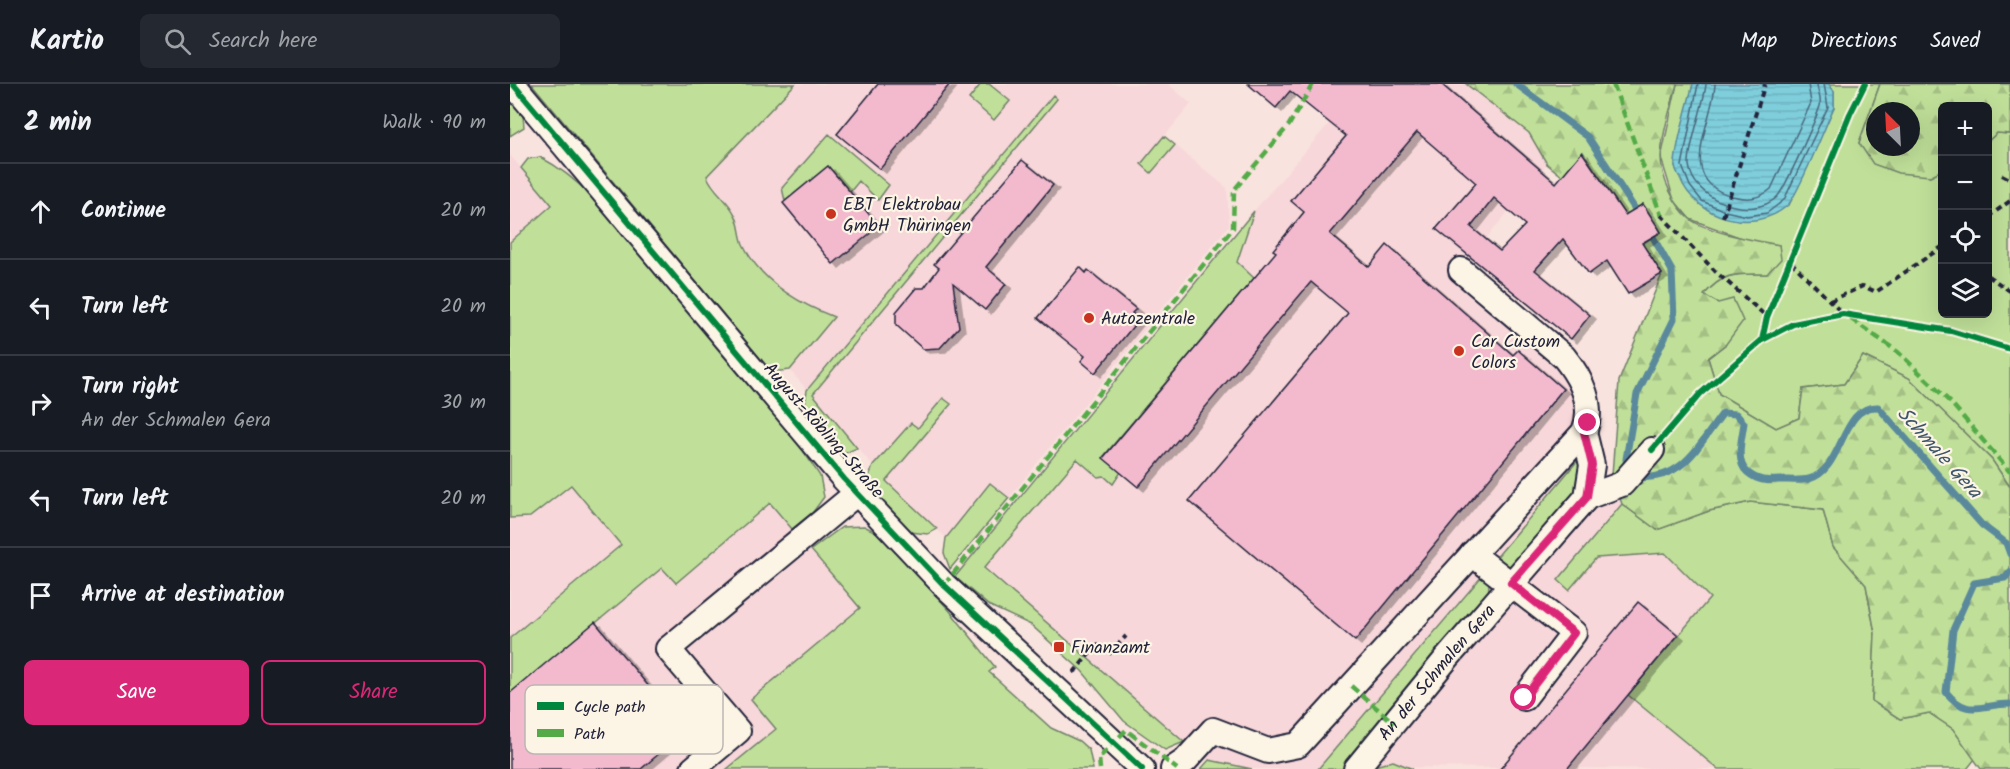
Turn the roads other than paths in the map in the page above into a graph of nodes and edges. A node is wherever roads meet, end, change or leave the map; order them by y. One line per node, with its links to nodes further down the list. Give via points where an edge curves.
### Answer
1 (513, 84): 5 (street, August-Röbling-Straße)
2 (1461, 270): 3 (street, via 1564,357 1578,374 1587,410)
3 (1584, 432): 6 (street, via 1592,465); 7 (street)
4 (1649, 453): 6 (street, An der Schmalen Gera, via 1622,484)
5 (857, 493): 9 (street, via 668,649); 15 (street, August-Röbling-Straße, via 944,585)
6 (1587, 497): 8 (street, An der Schmalen Gera)
7 (1472, 554): 8 (street); 16 (street, via 1298,745 1268,751 1214,730)
8 (1511, 583): 10 (street, via 1574,633); 17 (street, An der Schmalen Gera)
9 (699, 685)
10 (1524, 698)
11 (723, 713): 12 (street, via 738,731)
12 (723, 744)
13 (711, 754): 14 (street)
14 (693, 769)
15 (1142, 769)
16 (1173, 769)
17 (1356, 769)

